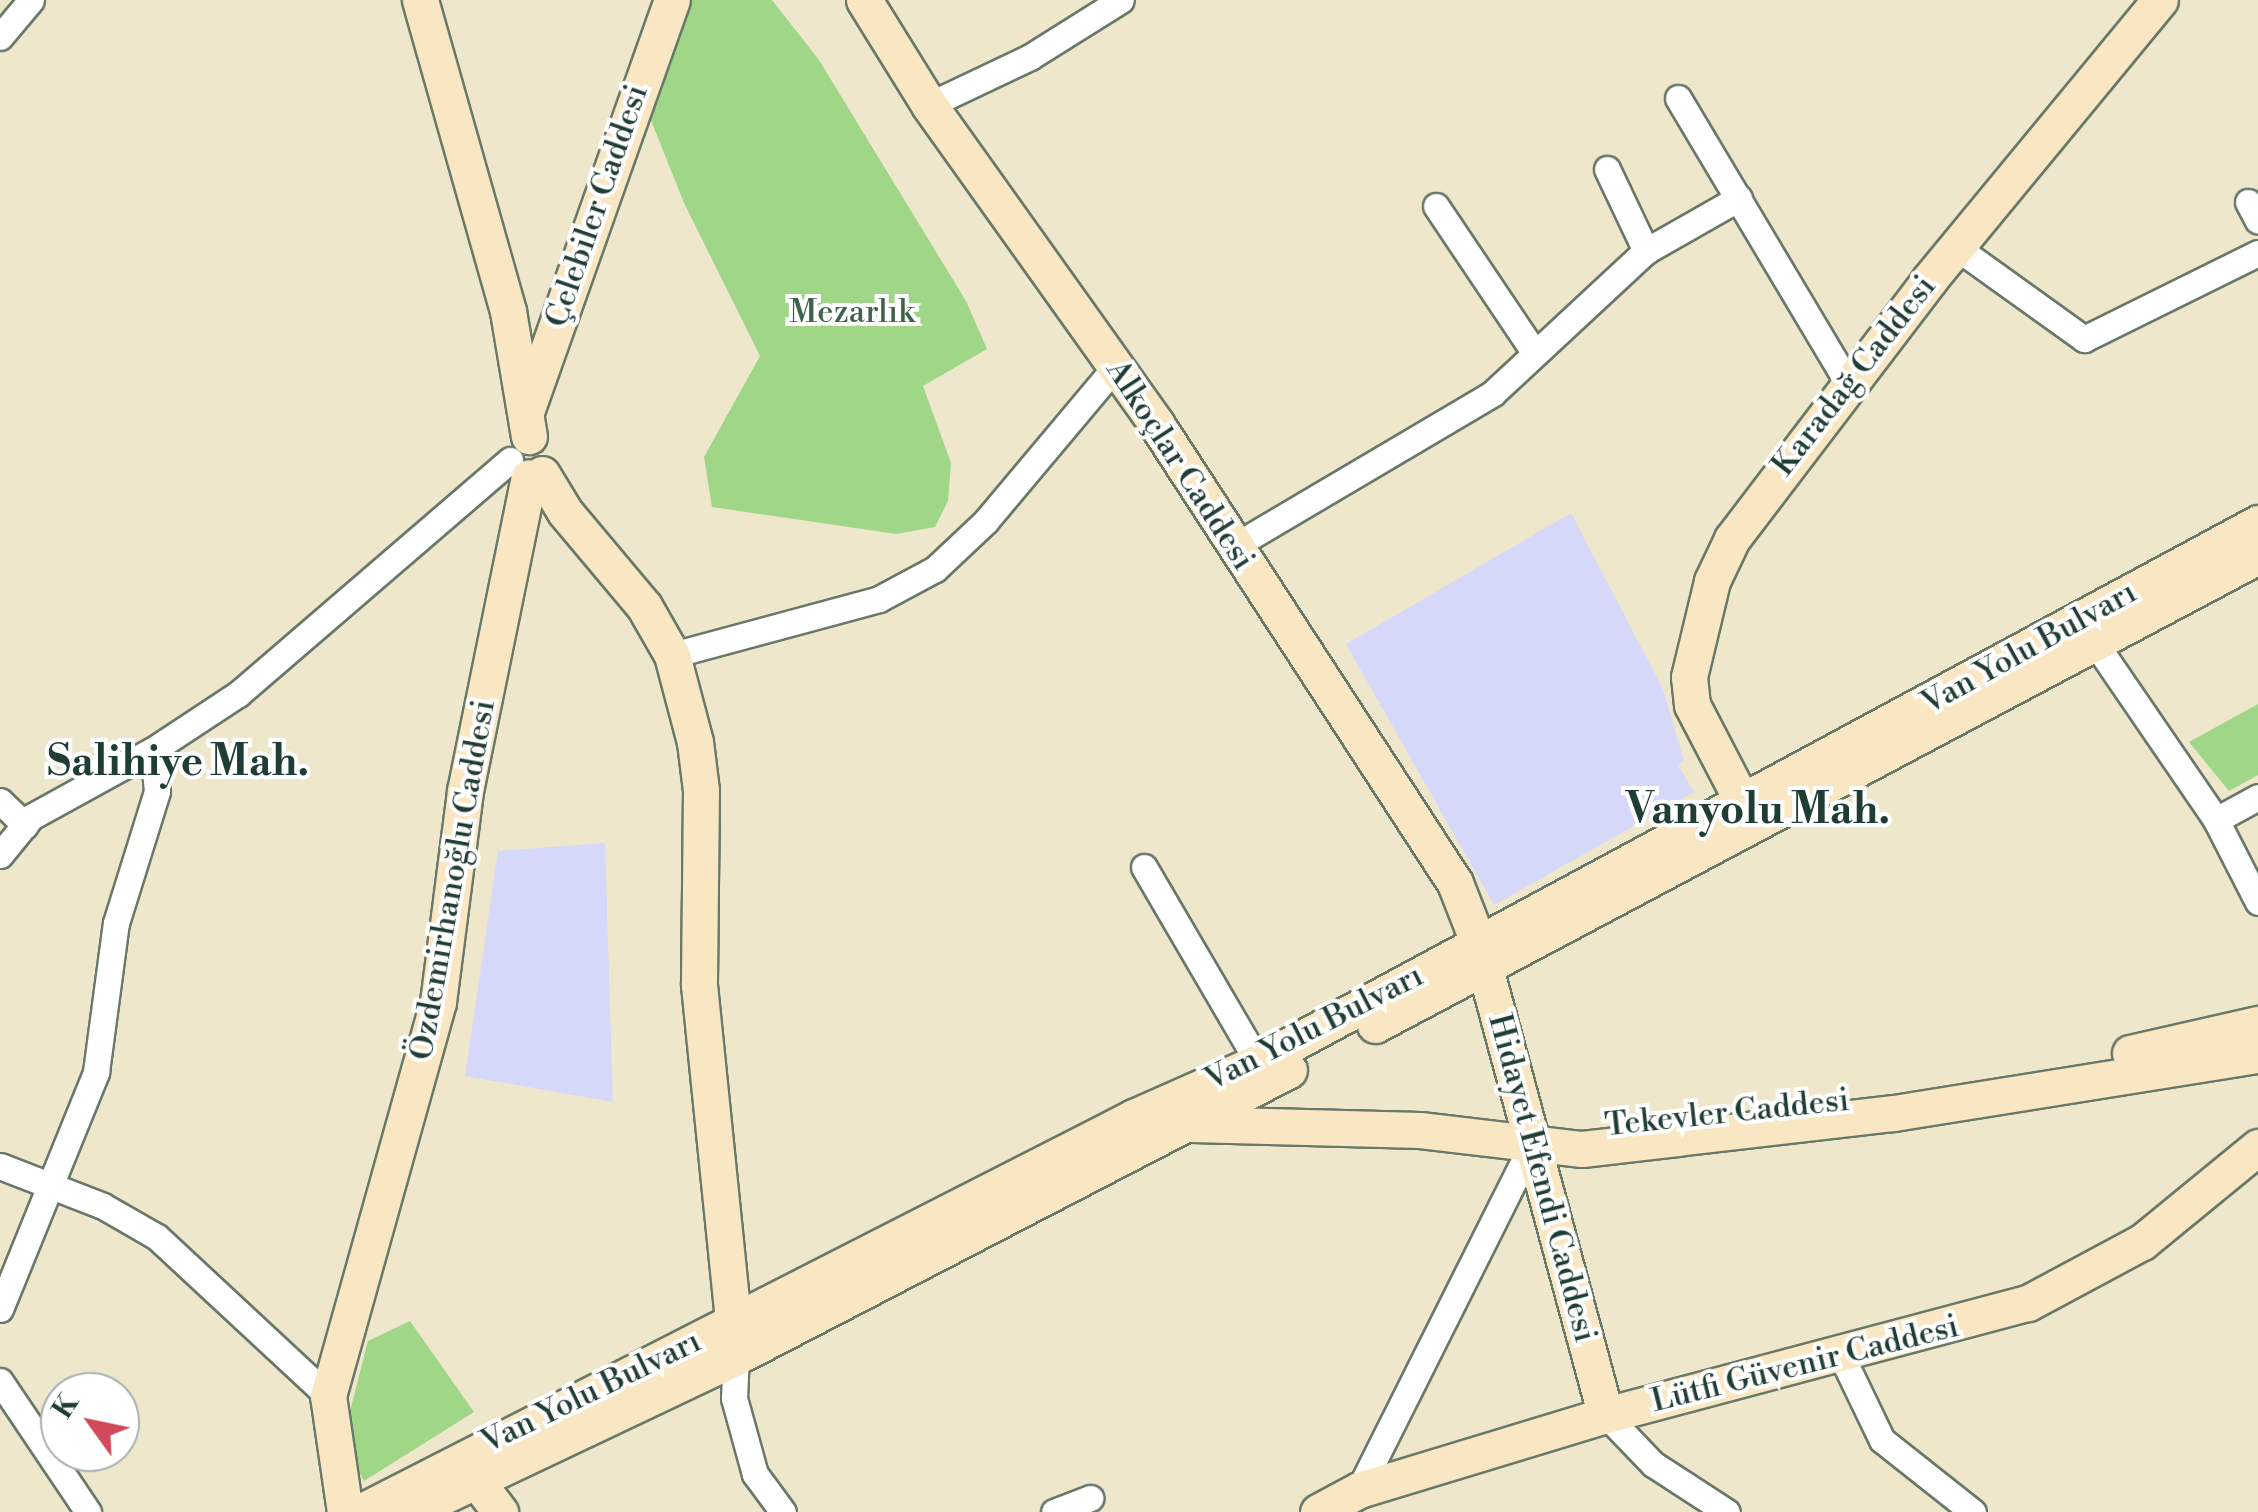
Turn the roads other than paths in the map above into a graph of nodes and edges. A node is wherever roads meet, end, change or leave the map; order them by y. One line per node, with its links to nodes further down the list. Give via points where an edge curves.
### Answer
1 (31, 0): 7 (street)
2 (420, 0): 19 (street, Özdemirhanoğlu Caddesi, via 508,310)
3 (672, 0): 19 (street, Çelebiler Caddesi)
4 (864, 0): 9 (street, Alkoçlar Caddesi)
5 (1121, 0): 9 (street, via 1030,57)
6 (2160, 0): 13 (street, Karadağ Caddesi)
7 (1, 33)
8 (1678, 98): 11 (street)
9 (929, 105): 17 (street, Alkoçlar Caddesi)
10 (1608, 169): 14 (street)
11 (1739, 198): 14 (street); 18 (street)
12 (1436, 206): 16 (street)
13 (1956, 247): 15 (street, via 2084,340); 18 (street, Karadağ Caddesi)
14 (1646, 251): 16 (street)
15 (2258, 253)
16 (1534, 352): 21 (street, via 1494,393)
17 (1116, 366): 21 (street, Alkoçlar Caddesi); 24 (street, via 985,522 935,569 879,599)
18 (1848, 382): 28 (street, Karadağ Caddesi, via 1747,513 1712,582 1696,636 1692,705)
19 (527, 452): 24 (street, via 565,512 644,606); 25 (street, via 238,694); 48 (street, Özdemirhanoğlu Caddesi, via 465,791 438,1002)
20 (2258, 522): 28 (street, Van Yolu Bulvarı)
21 (1233, 548): 34 (street, Alkoçlar Caddesi, via 1456,883)
22 (2258, 556): 23 (street)
23 (2095, 642): 29 (street); 34 (street)
24 (672, 655): 44 (street, via 701,790 699,984)
25 (153, 750): 30 (street); 42 (street, via 157,791 116,923 96,1072)
26 (2258, 797): 29 (street)
27 (0, 801): 30 (street)
28 (1742, 801): 34 (street, Van Yolu Bulvarı)
29 (2216, 820): 33 (street)
30 (25, 824): 31 (street)
31 (0, 855)
32 (1144, 866): 37 (street)
33 (2258, 902)
34 (1480, 955): 37 (street, Van Yolu Bulvarı); 38 (street); 39 (street, Hidayet Efendi Caddesi)
35 (2258, 1024): 39 (street, Tekevler Caddesi, via 2045,1073 1680,1123 1571,1128)
36 (2258, 1055): 39 (street, via 1650,1144 1582,1150)
37 (1258, 1062): 44 (street, Van Yolu Bulvarı)
38 (1192, 1124): 39 (street, Tekevler Caddesi, via 1420,1130); 45 (street)
39 (1533, 1143): 49 (street, Hidayet Efendi Caddesi); 50 (street)
40 (2258, 1147): 46 (street, Lütfi Güvenir Caddesi, via 2142,1242 2067,1286)
41 (0, 1166): 42 (street)
42 (45, 1185): 43 (street); 48 (street, via 103,1206 157,1237)
43 (0, 1310)
44 (735, 1320): 45 (street); 55 (street, Van Yolu Bulvarı)
45 (736, 1356): 51 (street); 57 (street, via 734,1398 755,1474)
46 (1842, 1357): 49 (street, Lütfi Güvenir Caddesi); 61 (street, via 1882,1440)
47 (0, 1381): 53 (street)
48 (328, 1396): 54 (street, Özdemirhanoğlu Caddesi)
49 (1606, 1415): 50 (street, Lütfi Güvenir Caddesi); 60 (street, via 1653,1464)
50 (1359, 1490): 59 (street, Lütfi Güvenir Caddesi)
51 (490, 1498): 56 (street)
52 (1090, 1498): 58 (street)
53 (88, 1512)
54 (344, 1512)
55 (360, 1512)
56 (410, 1512)
57 (783, 1512)
58 (1054, 1512)
59 (1318, 1512)
60 (1727, 1512)
61 (1973, 1512)

